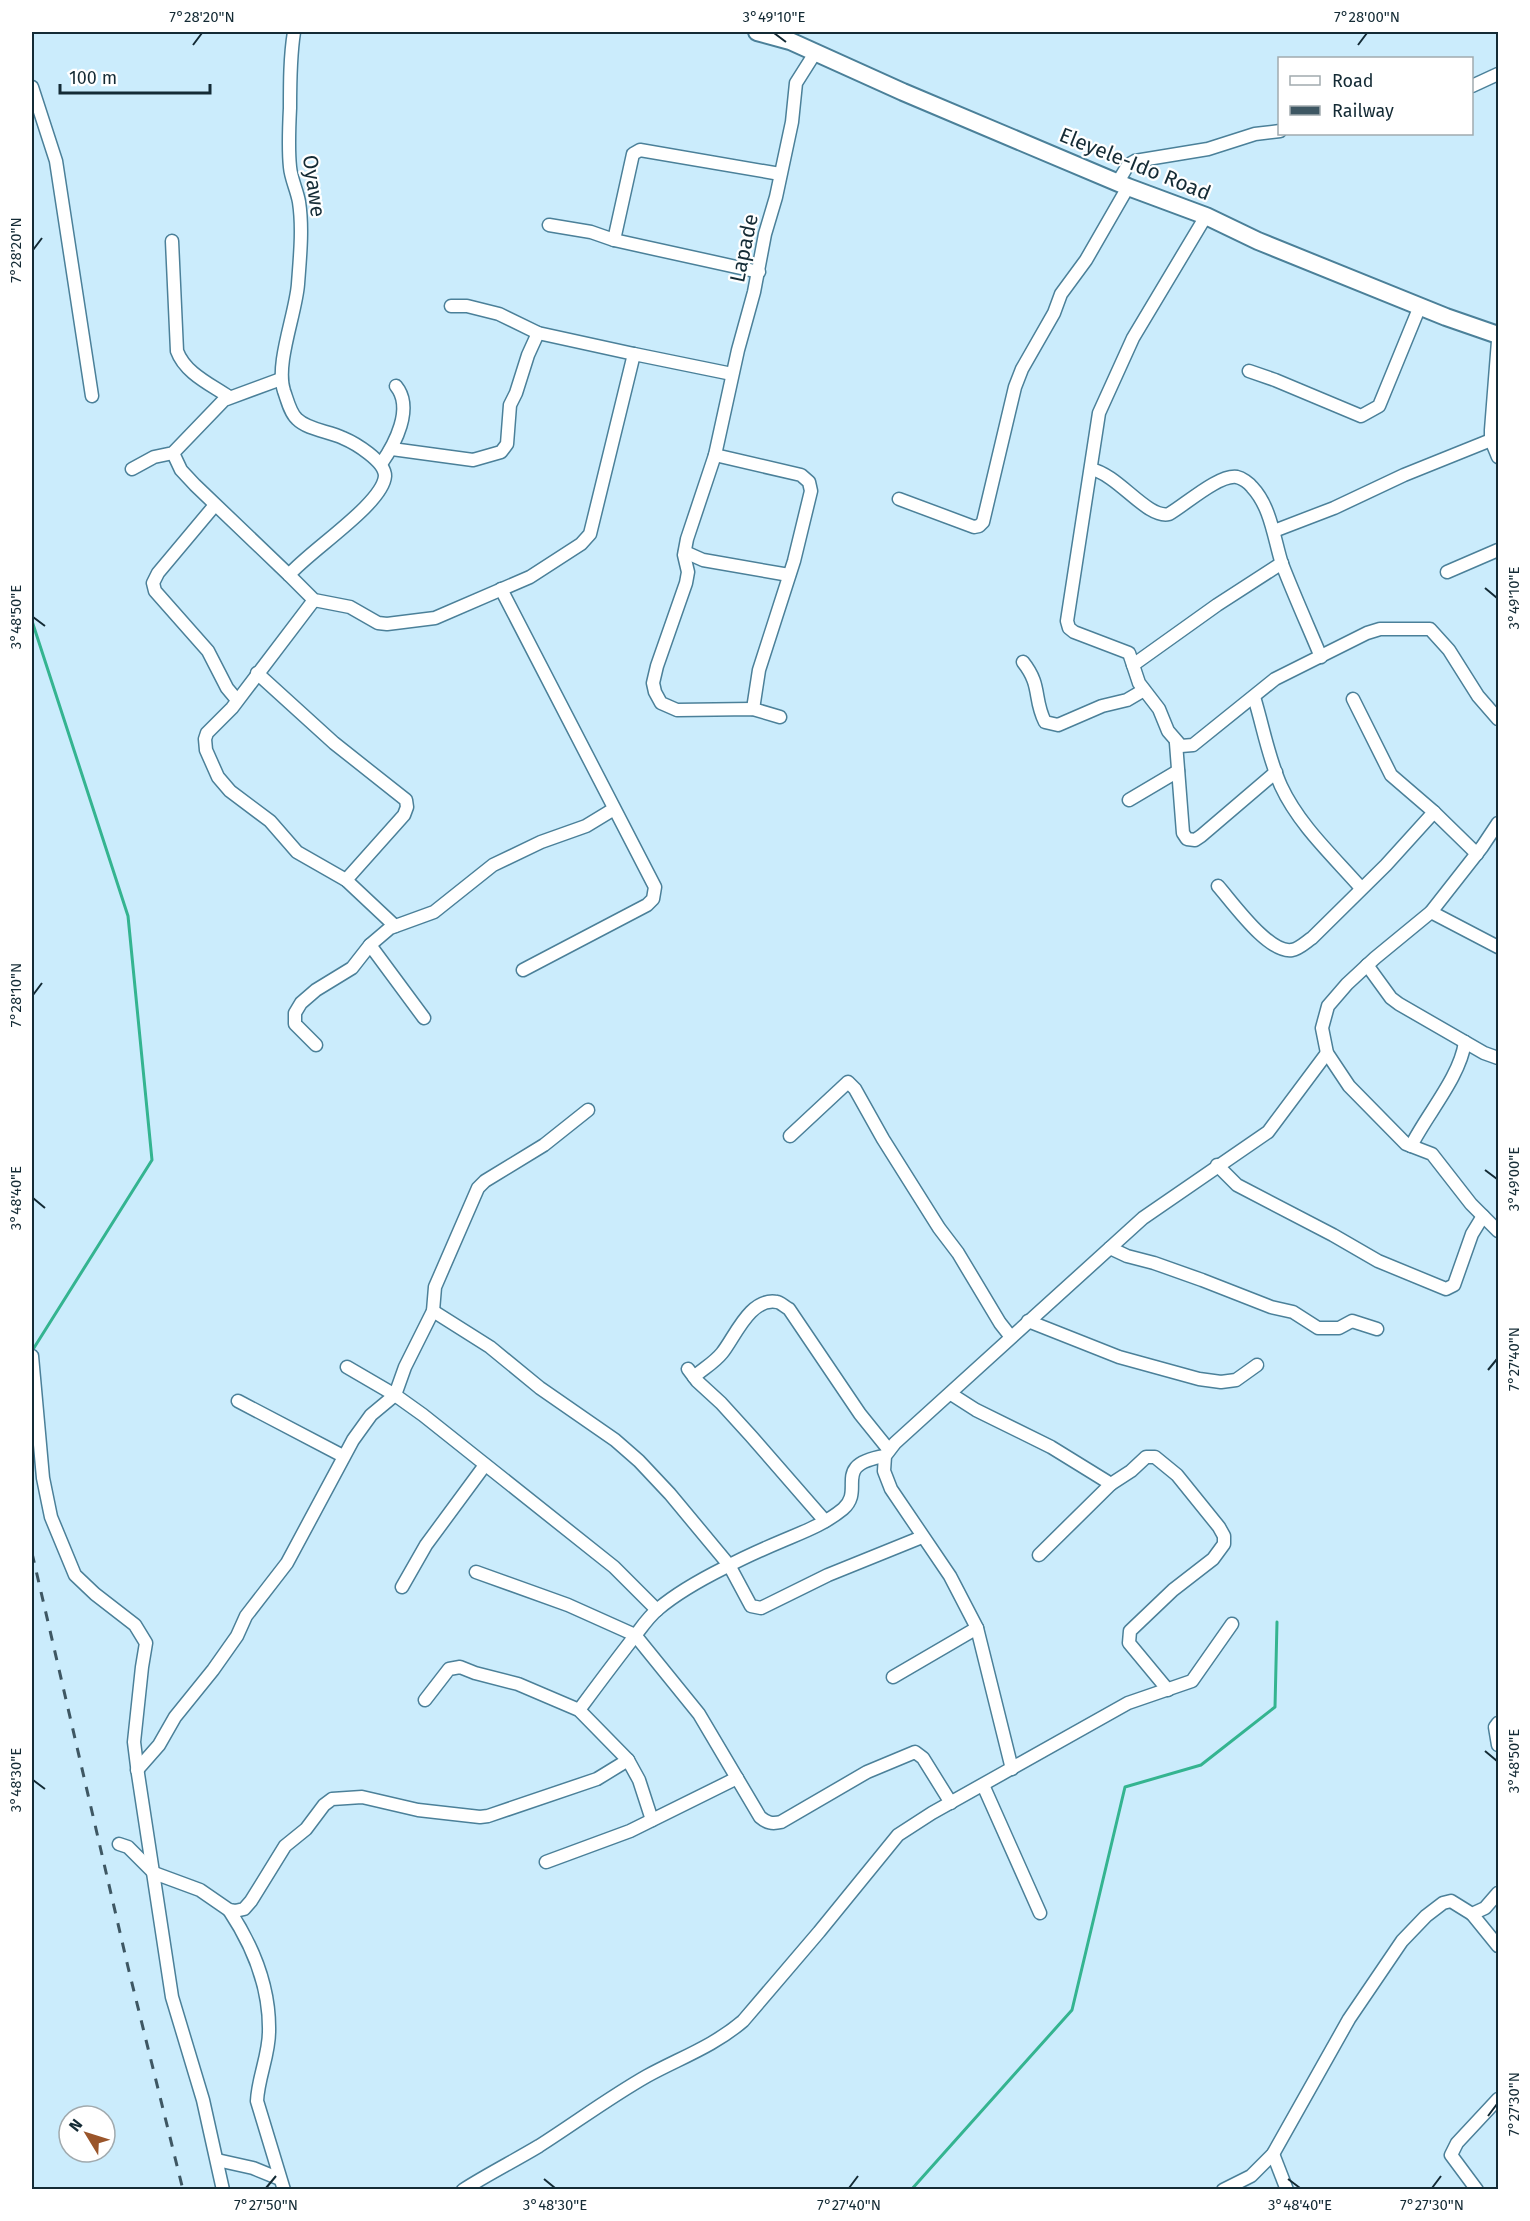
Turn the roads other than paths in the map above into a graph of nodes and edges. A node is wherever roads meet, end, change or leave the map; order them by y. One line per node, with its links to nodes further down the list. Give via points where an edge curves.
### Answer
1 (294, 32): 23 (street, Oyawe, via 289,63 289,166 299,200 300,260)
2 (757, 32): 3 (main road, Eleyele-Ido Road)
3 (814, 52): 8 (street, Lapade, via 796,83); 9 (main road, Eleyele-Ido Road)
4 (1498, 74): 5 (street)
5 (1473, 86)
6 (32, 87): 25 (street, via 56,161)
7 (1278, 131): 9 (street, via 1208,149 1135,161 1128,165)
8 (780, 174): 12 (street, via 635,151); 14 (street, Lapade)
9 (1123, 184): 10 (main road, Eleyele-Ido Road); 35 (street, via 1086,260 1068,282 1022,369 983,522 974,527)
10 (1206, 216): 16 (main road, Eleyele-Ido Road); 34 (street, via 1133,338 1099,413)
11 (549, 225): 12 (street)
12 (614, 240): 14 (street)
13 (172, 241): 26 (street, via 180,360)
14 (759, 272): 22 (street, Lapade)
15 (451, 306): 17 (street, via 499,314)
16 (1420, 306): 18 (main road, Eleyele-Ido Road); 21 (street, via 1379,406 1361,416)
17 (538, 333): 20 (street); 28 (street, via 510,405 507,444 501,452 473,460)
18 (1498, 335)
19 (1498, 341): 27 (street)
20 (634, 354): 22 (street); 44 (street, via 590,534 530,577)
21 (1249, 371)
22 (732, 374): 30 (street, Lapade)
23 (281, 379): 26 (street); 32 (street, via 297,420 343,438)
24 (396, 386): 28 (street, via 403,394 403,402)
25 (92, 396)
26 (229, 397): 29 (street)
27 (1491, 440): 31 (street); 37 (street)
28 (392, 449): 32 (street)
29 (173, 453): 33 (street, via 154,457); 36 (street, via 181,470)
30 (715, 455): 39 (street, Lapade); 43 (street, via 801,475 809,482 811,491)
31 (1498, 457)
32 (381, 464): 42 (street, via 385,478 377,495)
33 (132, 469)
34 (1091, 469): 37 (street, via 1114,479 1162,516 1220,481 1239,477 1253,487); 48 (street, via 1067,621 1074,632 1125,650)
35 (899, 499)
36 (215, 505): 42 (street); 53 (street, via 153,583 155,591 208,651)
37 (1274, 531): 40 (street)
38 (1498, 550): 41 (street)
39 (685, 552): 43 (street, via 721,564); 54 (street, Lapade, via 686,583 657,666 655,692 661,703 676,710)
40 (1282, 563): 46 (street); 48 (street)
41 (1447, 572)
42 (289, 575): 45 (street)
43 (789, 575): 54 (street, via 759,670)
44 (501, 589): 45 (street, via 435,618 387,624 350,607); 61 (street)
45 (314, 600): 49 (street)
46 (1321, 657): 51 (street, via 1275,679); 56 (street, via 1380,629 1430,629)
47 (1023, 662): 50 (street, via 1034,675 1038,708 1045,722 1058,725)
48 (1133, 665): 50 (street)
49 (257, 673): 53 (street); 66 (street, via 334,743 406,800 404,815)
50 (1144, 690): 57 (street)
51 (1254, 697): 57 (street, via 1193,745); 59 (street)
52 (1353, 699): 62 (street, via 1391,775)
53 (237, 700): 66 (street, via 205,739 218,777 270,821 297,852)
54 (753, 709): 55 (street)
55 (780, 717)
56 (1498, 719)
57 (1176, 743): 58 (street)
58 (1178, 771): 59 (street, via 1183,833 1192,840); 60 (street)
59 (1276, 772): 68 (street, via 1303,824)
60 (1129, 800)
61 (614, 809): 70 (street, via 586,826 493,865 434,912); 74 (street, via 655,887 653,899)
62 (1434, 812): 65 (street); 68 (street)
63 (1498, 823): 64 (street)
64 (1494, 837): 65 (street)
65 (1477, 854): 69 (street)
66 (346, 880): 70 (street)
67 (1218, 886): 68 (street, via 1274,946 1290,951 1312,938)
68 (1361, 888)
69 (1431, 912): 72 (street); 73 (street)
70 (395, 926): 71 (street)
71 (370, 945): 75 (street); 77 (street, via 352,968 316,990 295,1013 295,1024)
72 (1498, 947)
73 (1367, 965): 76 (street, via 1399,1004); 78 (street, via 1328,1006 1322,1028)
74 (523, 970)
75 (424, 1017)
76 (1465, 1042): 79 (street); 82 (street, via 1452,1076)
77 (316, 1045)
78 (1327, 1053): 82 (street, via 1349,1086); 83 (street, via 1273,1128)
79 (1498, 1059)
80 (588, 1110): 87 (street, via 544,1145 478,1188 435,1287)
81 (790, 1136): 90 (street, via 848,1082)
82 (1411, 1146): 84 (street, via 1432,1154)
83 (1217, 1165): 84 (street, via 1237,1185 1378,1261 1446,1289 1454,1285); 86 (street, via 1160,1205)
84 (1483, 1216): 85 (street)
85 (1498, 1231)
86 (1110, 1248): 88 (street); 89 (street, via 1293,1312 1318,1328 1339,1328 1352,1321)
87 (433, 1311): 95 (street); 104 (street, via 490,1347 540,1388 615,1440 670,1494)
88 (1029, 1321): 90 (street); 92 (street, via 1119,1357 1199,1379 1236,1380)
89 (1377, 1329)
90 (1011, 1337): 94 (street)
91 (32, 1356): 119 (street, via 43,1478 51,1517 75,1575 135,1625 146,1643 134,1742)
92 (1257, 1365)
93 (347, 1367): 95 (street)
94 (951, 1394): 97 (street); 100 (street)
95 (395, 1395): 98 (street, via 370,1415); 99 (street)
96 (238, 1401): 98 (street)
97 (887, 1453): 101 (street, via 856,1466 847,1504); 101 (street, via 789,1309 777,1302 759,1304 720,1356 691,1373); 102 (street, via 884,1471 891,1489)
98 (343, 1456): 119 (street, via 287,1563 246,1616 237,1636 175,1717 159,1745)
99 (485, 1465): 106 (street, via 426,1545); 107 (street, via 614,1567)
100 (1111, 1484): 103 (street); 112 (street, via 1146,1457 1155,1457 1177,1475 1224,1536 1224,1544 1213,1559 1130,1630 1129,1643)
101 (825, 1521): 104 (street)
102 (922, 1537): 104 (street, via 828,1575 761,1608 751,1606); 109 (street, via 950,1576)
103 (1039, 1555)
104 (729, 1565): 107 (street)
105 (476, 1572): 110 (street, via 568,1605)
106 (402, 1587)
107 (657, 1610): 110 (street)
108 (1232, 1624): 112 (street, via 1192,1681)
109 (977, 1628): 111 (street); 118 (street)
110 (635, 1635): 114 (street); 120 (street, via 699,1714)
111 (893, 1677)
112 (1168, 1690): 118 (street, via 1128,1703)
113 (425, 1700): 114 (street, via 454,1667 518,1684)
114 (579, 1710): 117 (street)
115 (1498, 1723): 116 (street)
116 (1498, 1745)
117 (628, 1760): 123 (street); 128 (street, via 597,1779 488,1816 418,1810 362,1797 332,1799 285,1846 244,1909)
118 (1012, 1769): 121 (street)
119 (137, 1770): 126 (street)
120 (737, 1778): 122 (street, via 760,1817 774,1824 867,1772 915,1752 923,1758); 123 (street)
121 (983, 1785): 122 (street); 129 (street)
122 (951, 1803): 137 (street, via 898,1835 731,2031 649,2075)
123 (652, 1820): 125 (street)
124 (119, 1844): 126 (street, via 129,1847)
125 (546, 1862)
126 (154, 1873): 128 (street, via 200,1890); 134 (street, via 172,1997)
127 (1498, 1893): 130 (street, via 1485,1908)
128 (229, 1910): 135 (street, via 258,1964 267,2003 270,2033 258,2101)
129 (1040, 1913)
130 (1472, 1914): 131 (street); 133 (street, via 1451,1901 1443,1903 1402,1941 1349,2019)
131 (1498, 1946)
132 (1498, 2099): 140 (street, via 1457,2143 1451,2155)
133 (1273, 2154): 138 (street, via 1251,2176); 139 (street)
134 (217, 2160): 135 (street, via 253,2168); 136 (street)
135 (282, 2184)
136 (223, 2190)
137 (463, 2190)
138 (1223, 2190)
139 (1287, 2190)
140 (1477, 2190)

